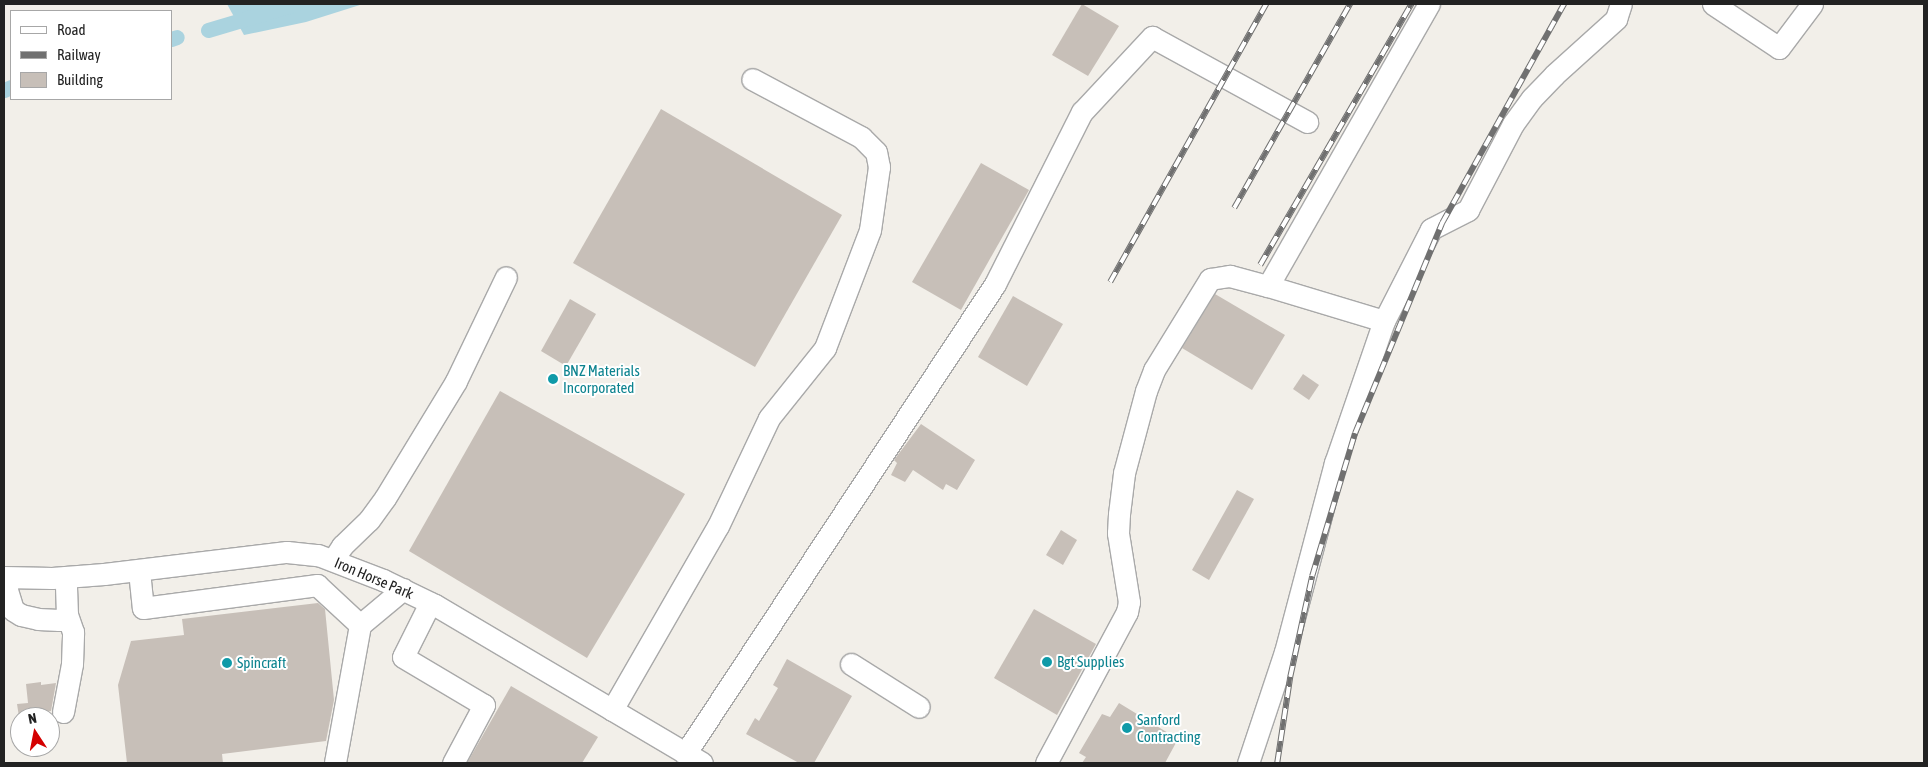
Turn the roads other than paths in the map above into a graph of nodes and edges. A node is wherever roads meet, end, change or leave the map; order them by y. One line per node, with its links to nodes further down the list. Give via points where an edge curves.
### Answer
1 (1430, 4): 8 (street)
2 (1621, 4): 9 (street, via 1616,19 1532,98 1514,124 1468,210 1431,229)
3 (1713, 4): 4 (street, via 1779,48)
4 (1812, 4)
5 (752, 79): 20 (street, via 861,137 876,152 879,167 870,230 825,348 769,418 718,526)
6 (1307, 122): 22 (street, via 1152,37 1082,112 995,284)
7 (506, 277): 10 (street, via 456,381 390,489 369,520 342,546)
8 (1268, 286): 9 (street); 25 (street, via 1230,276 1210,279 1154,370 1124,473 1118,514 1129,602 1127,612)
9 (1384, 321): 26 (street, via 1335,463 1285,652)
10 (333, 560): 11 (street, Iron Horse Park, via 287,552); 14 (street, Iron Horse Park)
11 (139, 570): 13 (street, Iron Horse Park); 17 (street, via 143,608 317,585)
12 (6, 577): 13 (street, Iron Horse Park); 16 (street, via 13,610 21,616 60,620)
13 (66, 577): 16 (street)
14 (403, 589): 15 (street, Iron Horse Park); 17 (street)
15 (430, 603): 20 (street, Iron Horse Park); 24 (street, via 403,656 484,705)
16 (68, 615): 21 (street, via 73,632 72,664)
17 (360, 625): 23 (street)
18 (851, 664): 19 (street)
19 (919, 707)
20 (612, 710): 22 (street, Iron Horse Park)
21 (63, 712)
22 (697, 761)
23 (335, 763)
24 (453, 763)
25 (1046, 763)
26 (1248, 763)

